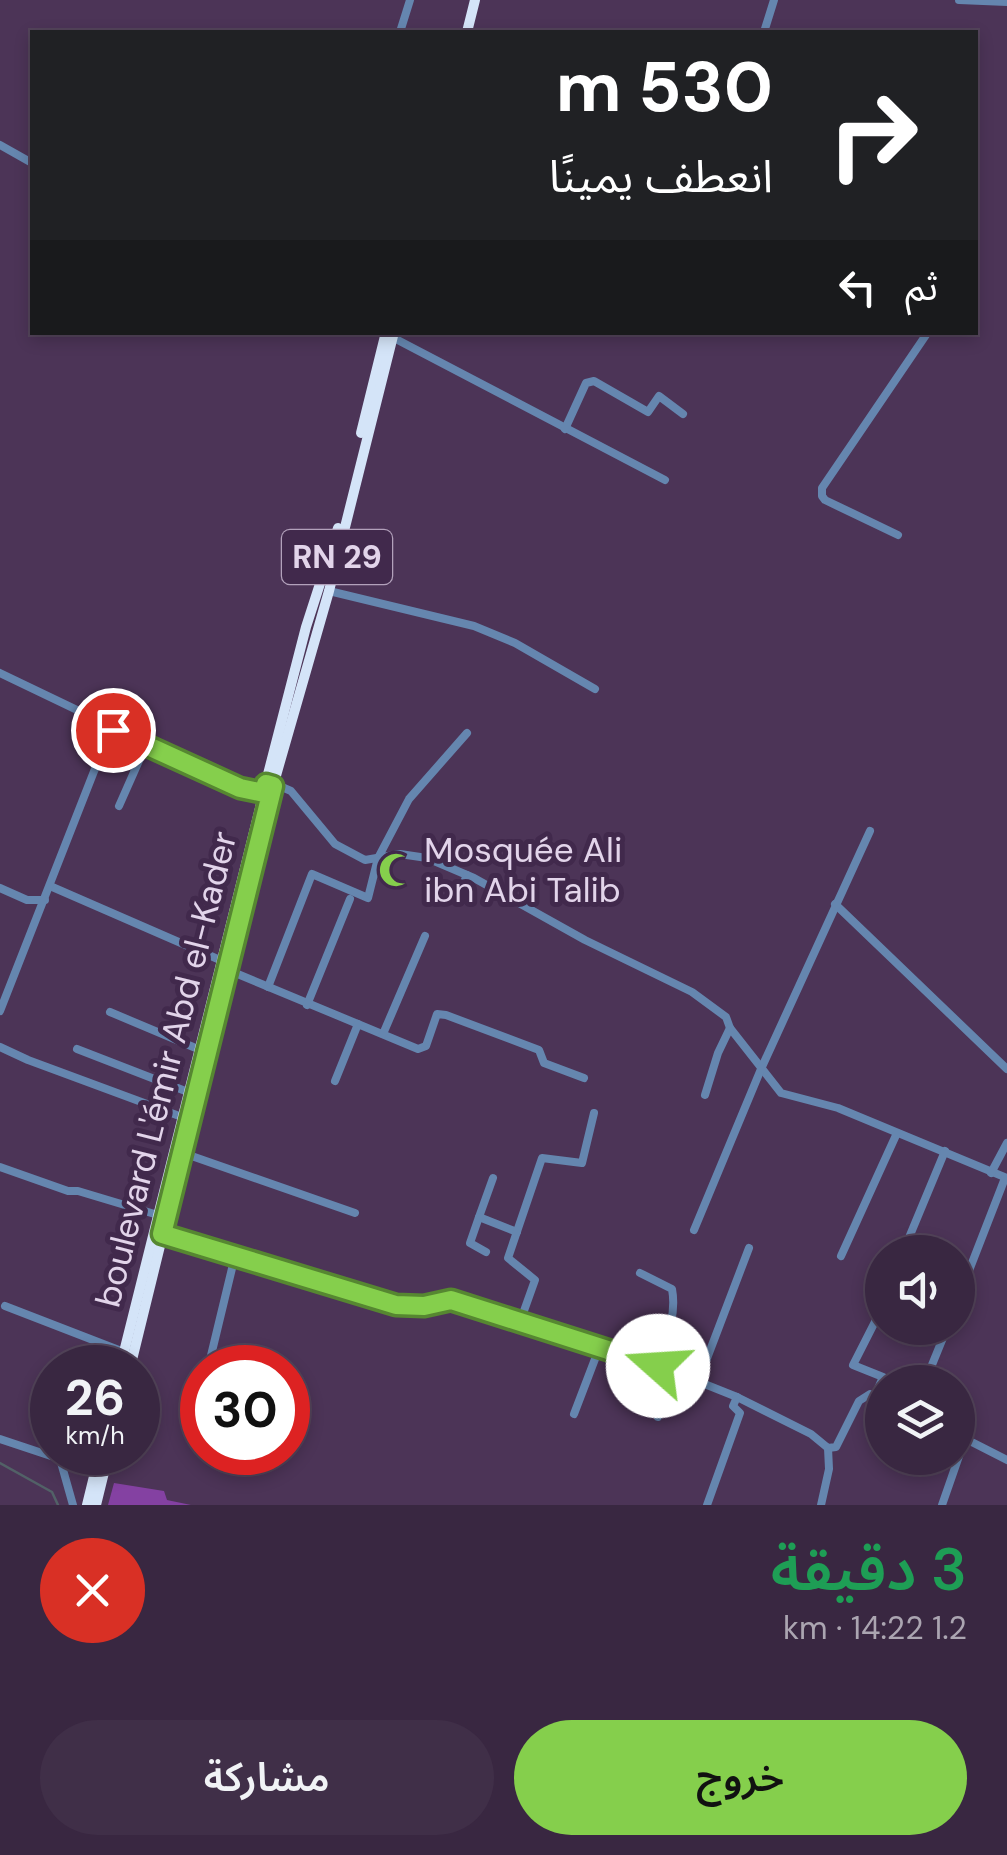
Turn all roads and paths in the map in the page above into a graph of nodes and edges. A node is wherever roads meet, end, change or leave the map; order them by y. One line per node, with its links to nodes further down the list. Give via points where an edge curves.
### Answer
1 (410, 0): 6 (street)
2 (472, 0): 7 (highway)
3 (774, 0): 8 (street)
4 (958, 0): 5 (street)
5 (1007, 2)
6 (401, 30)
7 (464, 30)
8 (765, 30)
9 (0, 146): 10 (street)
10 (30, 163)
11 (388, 335): 19 (highway, RN 29)
12 (388, 335): 25 (highway, RN 29, via 306,627)
13 (390, 335): 16 (street)
14 (926, 335): 18 (street, via 822,488 825,500)
15 (683, 414): 16 (street, via 659,396 648,412 594,381 586,383)
16 (565, 429): 17 (street)
17 (664, 480)
18 (898, 535)
19 (329, 591): 21 (street, via 474,626); 25 (highway, RN 29)
20 (0, 673): 22 (street)
21 (595, 689)
22 (111, 728): 24 (street); 30 (street)
23 (467, 733): 28 (street, via 409,800)
24 (146, 745): 25 (street, via 240,788); 26 (street)
25 (270, 784): 28 (street, via 291,791 335,844 365,860); 37 (highway, RN 29)
26 (120, 806)
27 (870, 830): 35 (street)
28 (378, 858): 29 (street, via 428,858); 38 (street, via 368,898 312,874)
29 (467, 875): 32 (street); 43 (street, via 692,992 726,1017)
30 (50, 886): 34 (street); 37 (street)
31 (0, 888): 34 (street)
32 (458, 896)
33 (350, 899): 39 (street)
34 (45, 900): 40 (street)
35 (835, 904): 48 (street); 49 (street)
36 (426, 936): 44 (street)
37 (224, 965): 38 (street); 47 (highway, boulevard L'émir Abd el-Kader / RN 29); 59 (highway, RN 29)
38 (268, 987): 39 (street)
39 (307, 1005): 42 (street)
40 (0, 1011)
41 (110, 1012): 47 (street)
42 (358, 1024): 44 (street); 51 (street)
43 (730, 1028): 48 (street); 53 (street)
44 (383, 1034): 50 (street, via 418,1049 426,1046 438,1014 446,1015 540,1050 544,1064)
45 (0, 1046): 55 (street)
46 (77, 1049): 52 (street)
47 (198, 1049): 52 (highway, boulevard L'émir Abd el-Kader / RN 29)
48 (761, 1069): 56 (street, via 781,1093); 67 (street)
49 (1007, 1069)
50 (584, 1078)
51 (336, 1081)
52 (188, 1092): 55 (highway, boulevard L'émir Abd el-Kader / RN 29)
53 (705, 1095)
54 (594, 1112): 68 (street, via 582,1163 542,1158)
55 (182, 1117): 65 (highway, boulevard L'émir Abd el-Kader / RN 29)
56 (898, 1133): 58 (street); 74 (street)
57 (1007, 1142): 61 (street)
58 (945, 1150): 61 (street); 70 (street)
59 (183, 1153): 64 (street); 69 (highway, RN 29)
60 (1, 1170): 65 (street)
61 (991, 1173): 63 (street)
62 (493, 1178): 66 (street)
63 (1006, 1178): 75 (street)
64 (355, 1213)
65 (158, 1215): 81 (highway, boulevard L'émir Abd el-Kader / RN 29)
66 (480, 1216): 68 (street); 72 (street, via 470,1244)
67 (694, 1230)
68 (517, 1232): 78 (street, via 508,1258 535,1280)
69 (162, 1234): 73 (street); 82 (highway, RN 29)
70 (909, 1235)
71 (749, 1248): 88 (street)
72 (486, 1252)
73 (235, 1256): 78 (street, via 396,1305 451,1300); 83 (street)
74 (841, 1256)
75 (975, 1256)
76 (640, 1273): 85 (street, via 674,1294)
77 (5, 1306): 80 (street)
78 (520, 1322): 84 (street)
79 (865, 1341): 86 (street, via 853,1365)
80 (106, 1345)
81 (126, 1345)
82 (135, 1345)
83 (214, 1345)
84 (600, 1346): 85 (street); 91 (street)
85 (658, 1366): 87 (street)
86 (865, 1370)
87 (671, 1371): 88 (street); 92 (street)
88 (698, 1382): 90 (street)
89 (865, 1397): 95 (street, via 836,1447)
90 (736, 1398): 95 (street); 103 (street, via 740,1413)
91 (574, 1414)
92 (658, 1416)
93 (0, 1439): 100 (street, via 60,1459)
94 (975, 1444): 96 (street)
95 (828, 1448): 104 (street)
96 (1007, 1460)
97 (94, 1475): 101 (highway)
98 (103, 1475): 102 (highway)
99 (950, 1475): 105 (street)
100 (73, 1505)
101 (87, 1505)
102 (96, 1505)
103 (707, 1505)
104 (822, 1505)
105 (942, 1505)

